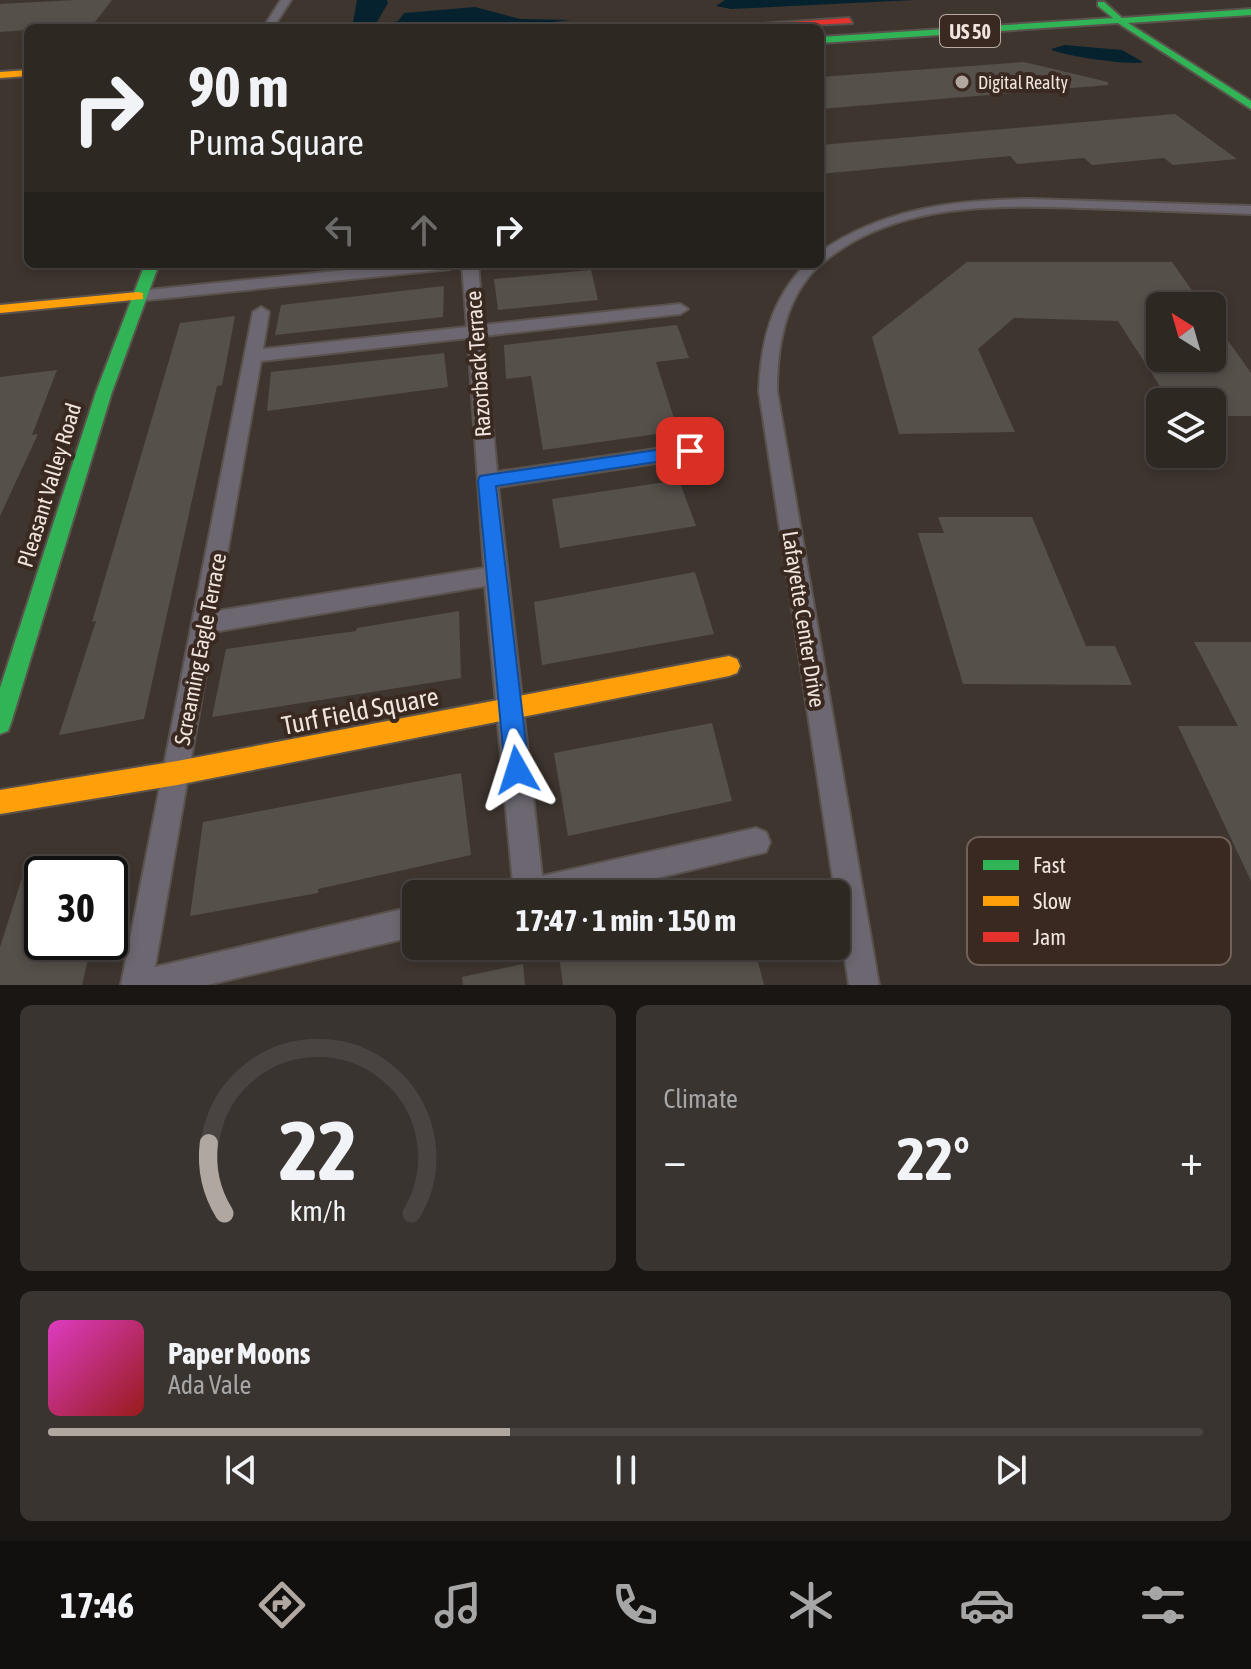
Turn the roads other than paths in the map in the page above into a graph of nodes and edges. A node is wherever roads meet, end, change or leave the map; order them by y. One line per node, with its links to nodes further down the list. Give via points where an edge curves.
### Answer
1 (286, 0): 6 (street)
2 (1166, 0): 3 (main road, US 50)
3 (1098, 2): 5 (main road); 7 (main road, US 50)
4 (1251, 12): 5 (main road, US 50)
5 (1127, 20): 8 (main road, US 50); 11 (main road); 12 (main road)
6 (271, 24)
7 (802, 24)
8 (824, 40)
9 (24, 73): 10 (main road)
10 (0, 75)
11 (1251, 91)
12 (1251, 106)
13 (1251, 210): 14 (street, via 972,204 887,222)
14 (824, 256)
15 (150, 268): 19 (main road, Pleasant Valley Road)
16 (411, 268): 19 (street)
17 (470, 268): 23 (street, Razorback Terrace)
18 (810, 268): 39 (street, Lafayette Center Drive, via 790,291 772,330 768,391)
19 (138, 296): 20 (main road); 31 (main road, Pleasant Valley Road)
20 (0, 309)
21 (680, 309): 23 (street)
22 (261, 312): 24 (street, Screaming Eagle Terrace)
23 (476, 331): 24 (street); 26 (street, Razorback Terrace)
24 (253, 356): 28 (street, Screaming Eagle Terrace)
25 (690, 451): 26 (street)
26 (487, 481): 27 (street, Razorback Terrace)
27 (495, 575): 28 (street); 30 (street, Razorback Terrace)
28 (204, 623): 32 (street, Screaming Eagle Terrace)
29 (729, 666): 30 (main road, Turf Field Square)
30 (511, 708): 32 (main road, Turf Field Square); 35 (street, Razorback Terrace)
31 (0, 723)
32 (177, 773): 33 (main road, Turf Field Square); 38 (street, Screaming Eagle Terrace)
33 (0, 802)
34 (756, 842): 36 (street)
35 (528, 880)
36 (590, 880)
37 (402, 924): 38 (street)
38 (139, 985)
39 (864, 985)

